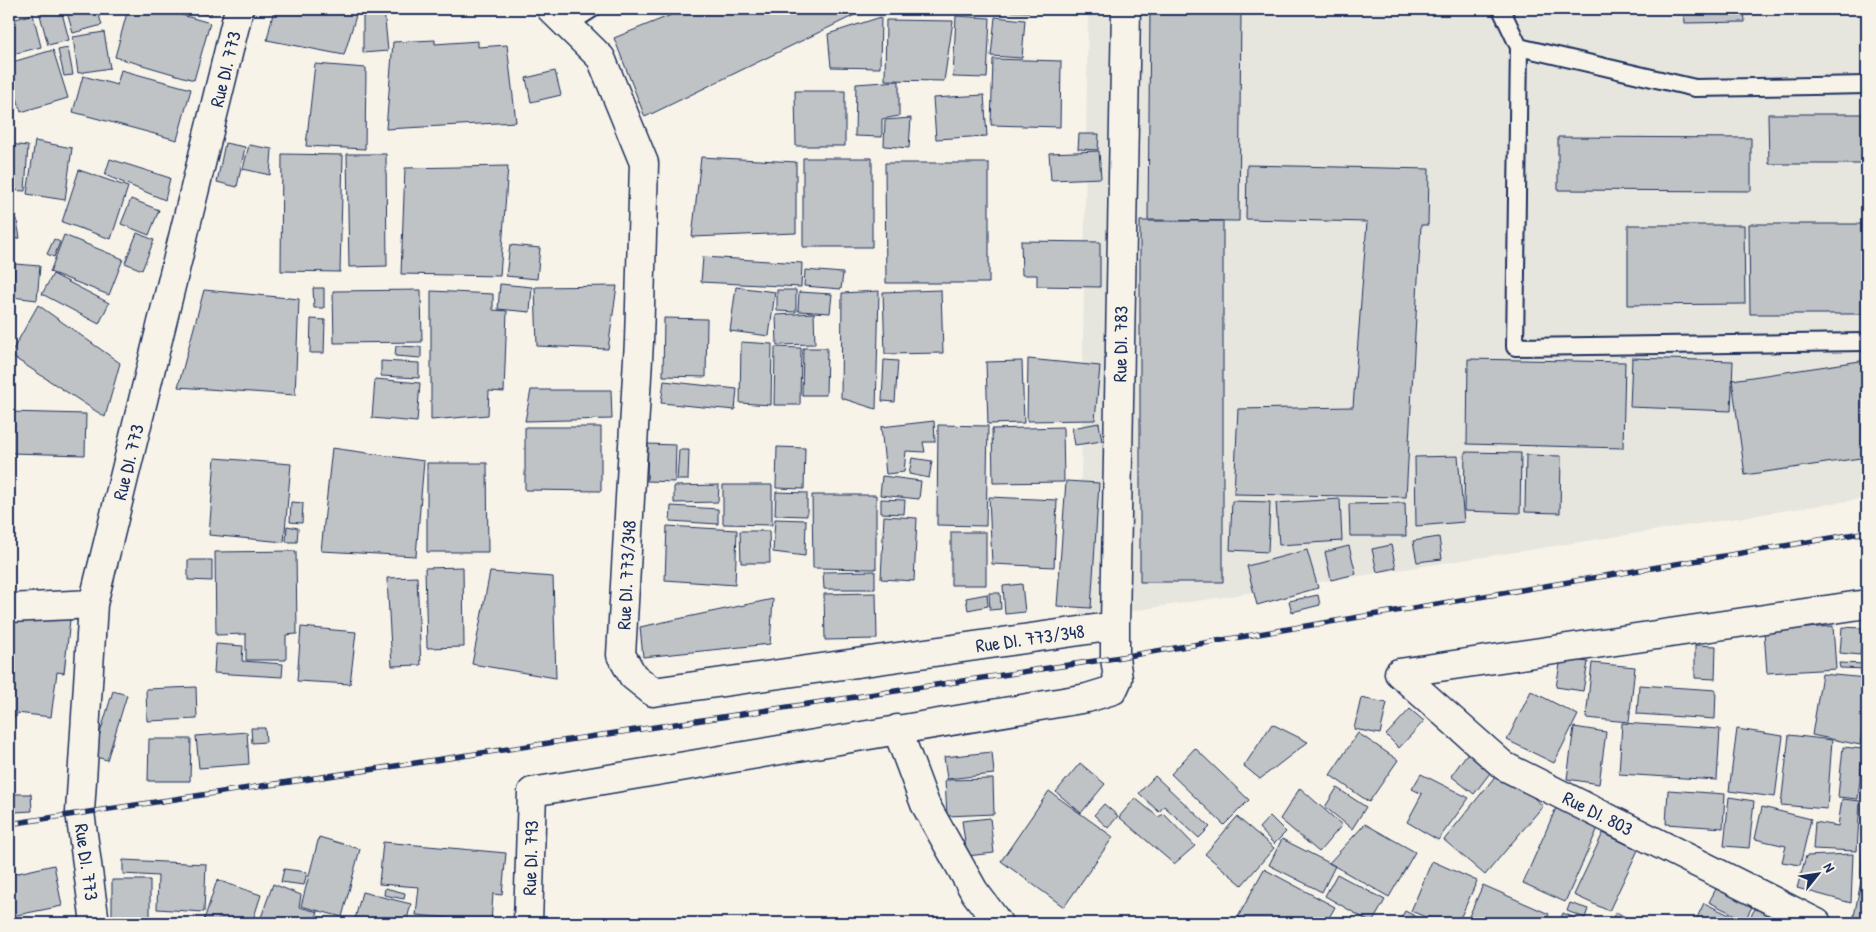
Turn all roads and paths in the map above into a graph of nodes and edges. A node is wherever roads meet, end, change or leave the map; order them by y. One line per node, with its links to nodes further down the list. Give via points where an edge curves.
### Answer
1 (239, 9): 9 (street, Rue DI. 773)
2 (592, 9): 5 (lane)
3 (1126, 9): 12 (street, Rue DI. 783)
4 (1501, 9): 6 (lane)
5 (559, 17): 12 (street, Rue DI. 773/348, via 601,58 644,163 639,341 622,655 633,676 653,692)
6 (1519, 47): 7 (lane, via 1695,88); 8 (lane, via 1515,347)
7 (1867, 85)
8 (1867, 342)
9 (93, 604): 11 (street); 14 (street, Rue DI. 773, via 80,812)
10 (1867, 604): 17 (street, Rue DI. 803, via 1399,673 1504,766)
11 (9, 608)
12 (1115, 626): 13 (street, Rue DI. 783, via 1118,679 1113,690 1087,698)
13 (897, 730): 15 (street, Rue DI. 793, via 532,792); 16 (street, via 925,804 974,891)
14 (95, 923)
15 (528, 923)
16 (998, 923)
17 (1817, 923)

